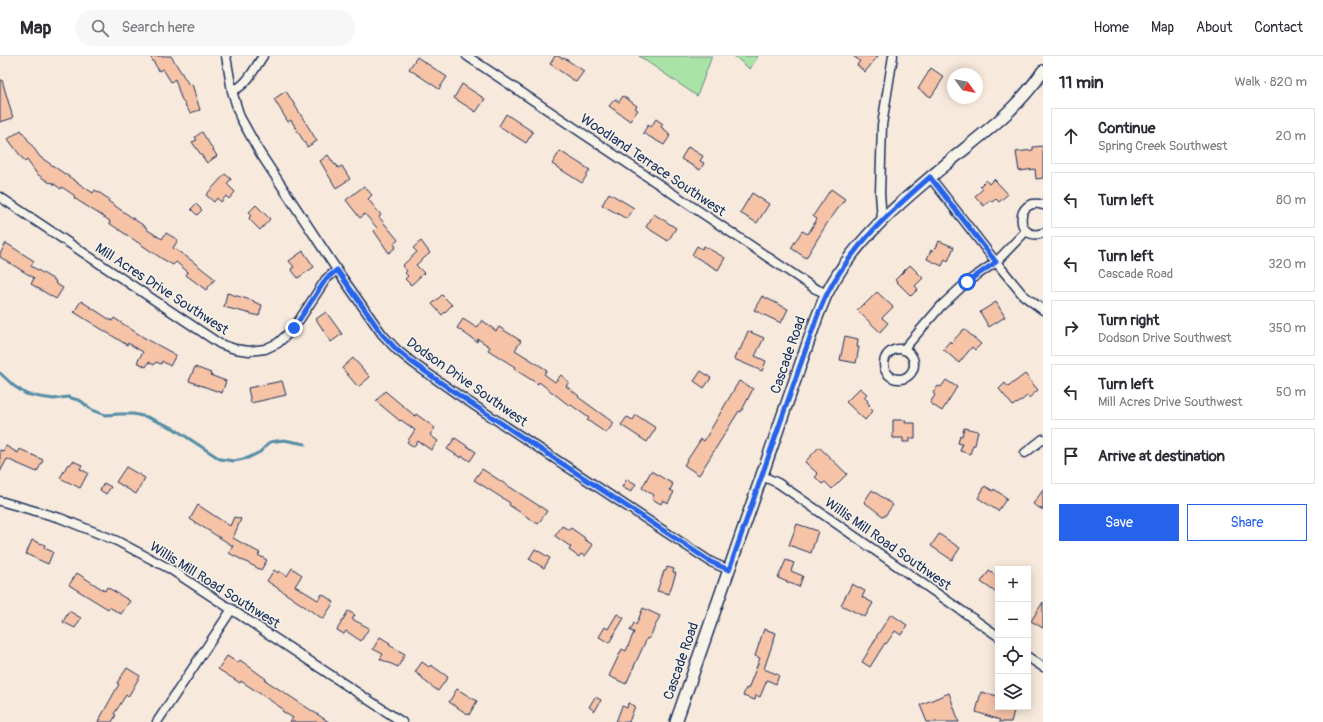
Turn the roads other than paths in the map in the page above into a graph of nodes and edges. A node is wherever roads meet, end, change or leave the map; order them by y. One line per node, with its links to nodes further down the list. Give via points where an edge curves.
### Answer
1 (226, 56): 6 (street, Dodson Drive Southwest)
2 (263, 56): 6 (street, via 244,85)
3 (466, 56): 15 (street, Woodland Terrace Southwest)
4 (893, 56): 10 (street, via 882,125)
5 (1043, 71): 7 (main road, Cascade Road, via 1032,88 1005,116)
6 (232, 91): 14 (street, Dodson Drive Southwest, via 240,117 260,154)
7 (930, 177): 10 (main road, Cascade Road); 13 (street)
8 (0, 197): 14 (street, Mill Acres Drive Southwest, via 220,344 235,350 265,349 278,343 294,328 326,279)
9 (1043, 205): 11 (street, via 1029,205 1023,212 1021,222)
10 (882, 220): 15 (main road, Cascade Road, via 843,267)
11 (1026, 231): 12 (street, via 1034,235); 13 (street)
12 (1043, 234)
13 (996, 262): 16 (street, via 1023,295); 17 (street, via 967,282 941,306)
14 (337, 270): 22 (street, Dodson Drive Southwest, via 382,334 413,363 704,558)
15 (827, 294): 20 (main road, Cascade Road)
16 (1043, 310)
17 (903, 350)
18 (1043, 439): 19 (street)
19 (1025, 453)
20 (762, 476): 22 (main road, Cascade Road); 24 (street, Willis Mill Road Southwest, via 778,483)
21 (0, 501): 23 (street, Willis Mill Road Southwest, via 60,518 117,541 170,569)
22 (729, 570): 29 (main road, Cascade Road)
23 (232, 609): 27 (street); 28 (street, Willis Mill Road Southwest)
24 (995, 634)
25 (1031, 658): 26 (street)
26 (1043, 667)
27 (158, 722)
28 (402, 722)
29 (676, 722)

